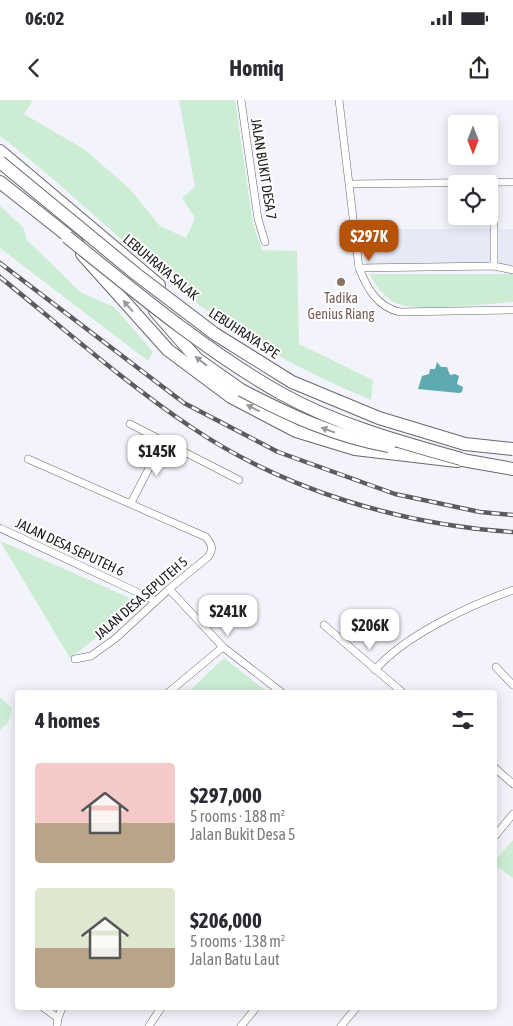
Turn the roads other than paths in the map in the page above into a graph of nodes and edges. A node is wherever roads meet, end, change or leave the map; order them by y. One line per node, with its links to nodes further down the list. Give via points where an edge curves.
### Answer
1 (241, 100): 12 (street, JALAN BUKIT DESA 7, via 258,219)
2 (339, 100): 9 (street)
3 (0, 151): 20 (highway, LEBUHRAYA SALAK, via 222,337 266,368 331,402 379,420 470,444)
4 (0, 162): 20 (highway, LEBUHRAYA SPE, bridge, via 215,334 292,382 398,424 465,444)
5 (0, 182): 11 (highway); 16 (highway)
6 (498, 182): 7 (street)
7 (513, 182)
8 (448, 183): 9 (street)
9 (350, 184): 14 (street)
10 (494, 225): 13 (street)
11 (67, 237): 22 (highway, bridge, via 205,344 282,394 371,434); 22 (highway, one-way to 11, bridge, via 354,449 296,431 230,397 168,350)
12 (265, 242)
13 (494, 266): 14 (street); 15 (street)
14 (359, 268): 17 (street, via 375,297 389,310)
15 (513, 270)
16 (137, 291): 22 (highway, via 216,354 286,397 374,436); 22 (highway, one-way to 16, bridge, via 358,441 293,417 241,390 197,359)
17 (513, 310)
18 (130, 424): 19 (street)
19 (163, 441): 24 (street); 25 (street)
20 (513, 450)
21 (28, 459): 25 (street)
22 (465, 461): 23 (highway)
23 (513, 467)
24 (239, 480)
25 (131, 503): 27 (street, JALAN DESA SEPUTEH 5, via 206,537 212,544 208,557)
26 (0, 528): 29 (street, JALAN DESA SEPUTEH 6)
27 (169, 589): 29 (street, JALAN DESA SEPUTEH 5); 31 (street)
28 (513, 590): 34 (street, via 476,604 398,648)
29 (156, 601): 32 (street, JALAN DESA SEPUTEH 5, via 91,656)
30 (324, 625): 34 (street)
31 (223, 647): 36 (street); 37 (street)
32 (75, 659)
33 (496, 667): 35 (street)
34 (375, 670): 38 (street)
35 (513, 685)
36 (171, 690)
37 (278, 690)
38 (400, 690)
39 (497, 770): 40 (street)
40 (513, 784)
41 (513, 814): 42 (street)
42 (497, 834)
43 (47, 1010): 48 (street)
44 (61, 1010): 48 (street)
45 (159, 1010): 50 (street)
46 (254, 1010): 51 (street)
47 (354, 1010): 52 (street)
48 (58, 1018): 49 (street)
49 (57, 1026)
50 (149, 1026)
51 (241, 1026)
52 (341, 1026)

